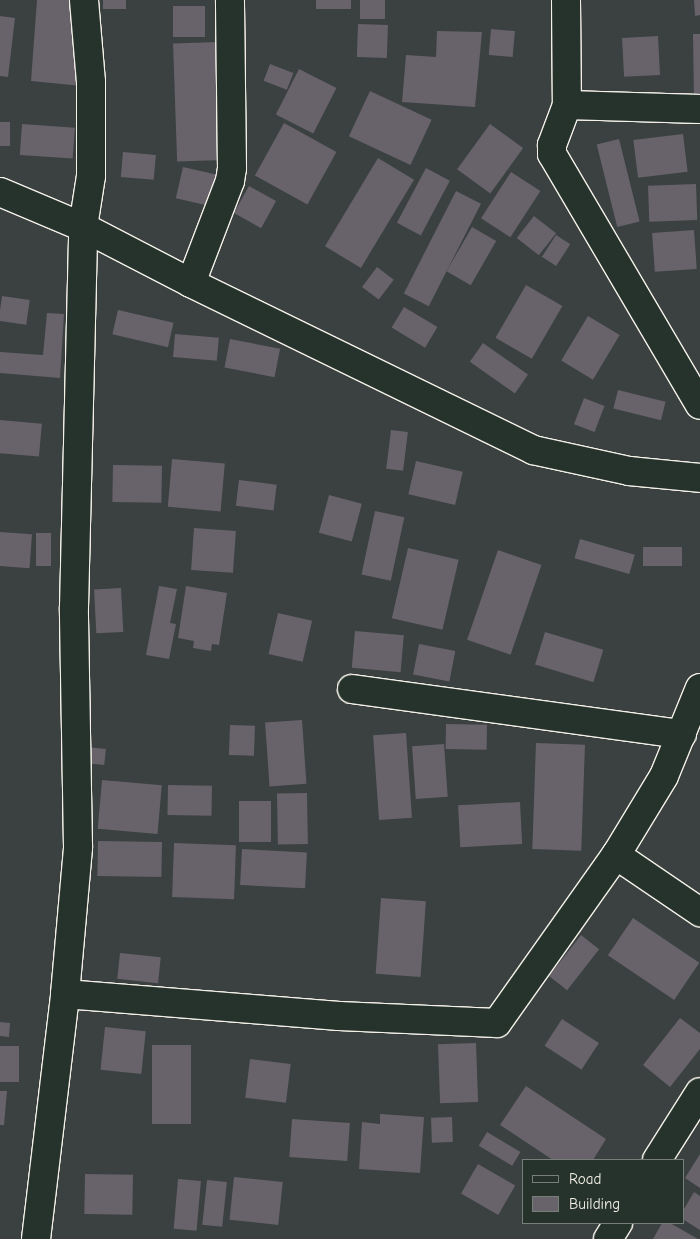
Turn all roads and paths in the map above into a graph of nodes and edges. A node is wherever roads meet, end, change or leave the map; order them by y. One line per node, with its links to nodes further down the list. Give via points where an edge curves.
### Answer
1 (84, 0): 7 (street, via 92,82 91,176)
2 (230, 0): 8 (street, via 232,168)
3 (566, 0): 4 (street)
4 (567, 105): 5 (street); 9 (street, via 552,145 552,154)
5 (700, 109)
6 (0, 192): 7 (street)
7 (84, 227): 8 (street); 16 (street, via 74,607 78,847)
8 (191, 283): 10 (street, via 533,450 629,472)
9 (700, 405)
10 (700, 478)
11 (700, 688): 13 (street)
12 (352, 689): 13 (street)
13 (682, 734): 14 (street, via 664,776)
14 (616, 855): 15 (street); 16 (street, via 497,1023 339,1016)
15 (700, 912)
16 (65, 994): 20 (street)
17 (700, 1092): 18 (street)
18 (658, 1159)
19 (617, 1224): 21 (street)
20 (36, 1239)
21 (608, 1239)

